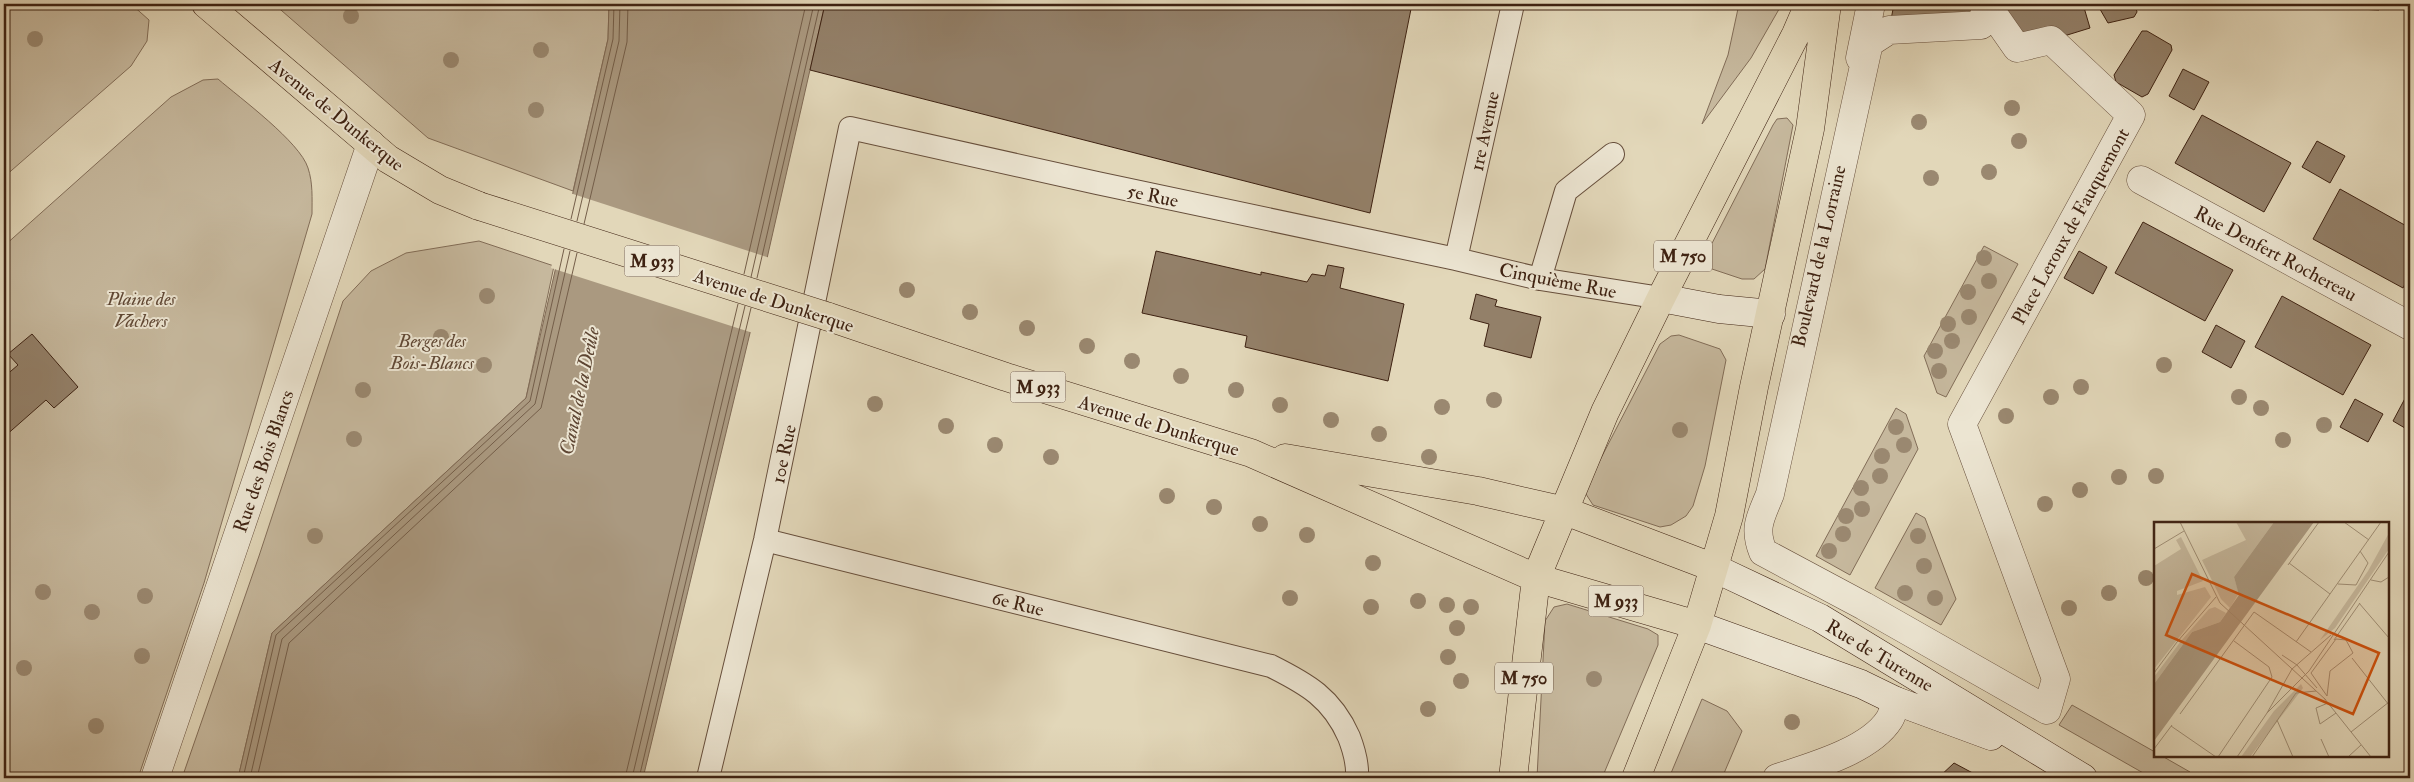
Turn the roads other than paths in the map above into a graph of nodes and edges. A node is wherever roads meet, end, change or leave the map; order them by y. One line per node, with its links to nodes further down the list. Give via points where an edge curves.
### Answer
1 (206, 4): 7 (main road, Avenue de Dunkerque / M 933)
2 (1512, 4): 10 (lane, 1re Avenue)
3 (1809, 4): 12 (main road, M 750)
4 (1827, 4): 13 (main road, Boulevard de la Lorraine, via 1810,129)
5 (1871, 4): 16 (street, Boulevard de la Lorraine, via 1833,190)
6 (850, 128): 10 (lane, 5e Rue); 18 (lane, 10e Rue)
7 (371, 144): 15 (main road, Avenue de Dunkerque / M 933, bridge, via 406,171 479,206); 25 (street, Rue des Bois Blancs)
8 (1614, 154): 11 (lane, via 1566,191)
9 (2141, 180): 14 (street, Rue Denfert Rochereau)
10 (1456, 259): 11 (lane, Cinquième Rue)
11 (1540, 279): 12 (lane, Cinquième Rue)
12 (1661, 298): 13 (street, Boulevard de la Lorraine, via 1719,309); 17 (main road, M 750, via 1606,412)
13 (1771, 314): 19 (main road, Boulevard de la Lorraine, via 1729,516)
14 (2410, 326)
15 (1251, 453): 17 (main road, Avenue de Dunkerque / M 933, via 1385,473); 20 (main road, Avenue de Dunkerque / M 933)
16 (1761, 506)
17 (1564, 511): 19 (main road, M 933); 20 (main road, M 750)
18 (765, 540): 26 (lane, 10e Rue); 27 (lane, 6e Rue, via 1271,666 1314,690 1331,706 1354,749)
19 (1712, 567): 22 (main road, Boulevard de la Lorraine); 24 (street, Rue de Turenne, via 1820,618)
20 (1536, 578): 22 (main road, Avenue de Dunkerque / M 933); 28 (main road, M 750)
21 (1864, 606): 21 (street, Place Leroux de Fauquemont, via 1763,552 1757,537 1758,524 1770,494 1869,43 1889,30 1980,25 1987,4 2017,48 2051,40 2131,115 1962,424 2056,679 2047,710)
22 (1697, 625): 23 (street, Rue de Turenne, via 1861,684); 29 (main road, Boulevard de la Lorraine)
23 (1896, 701): 24 (street, Rue de Turenne); 30 (street, via 1889,720 1870,738 1819,764)
24 (2042, 755): 31 (street, Rue de Turenne)
25 (155, 778)
26 (708, 778)
27 (1357, 778)
28 (1513, 778)
29 (1636, 778)
30 (1776, 778)
31 (2083, 778)

